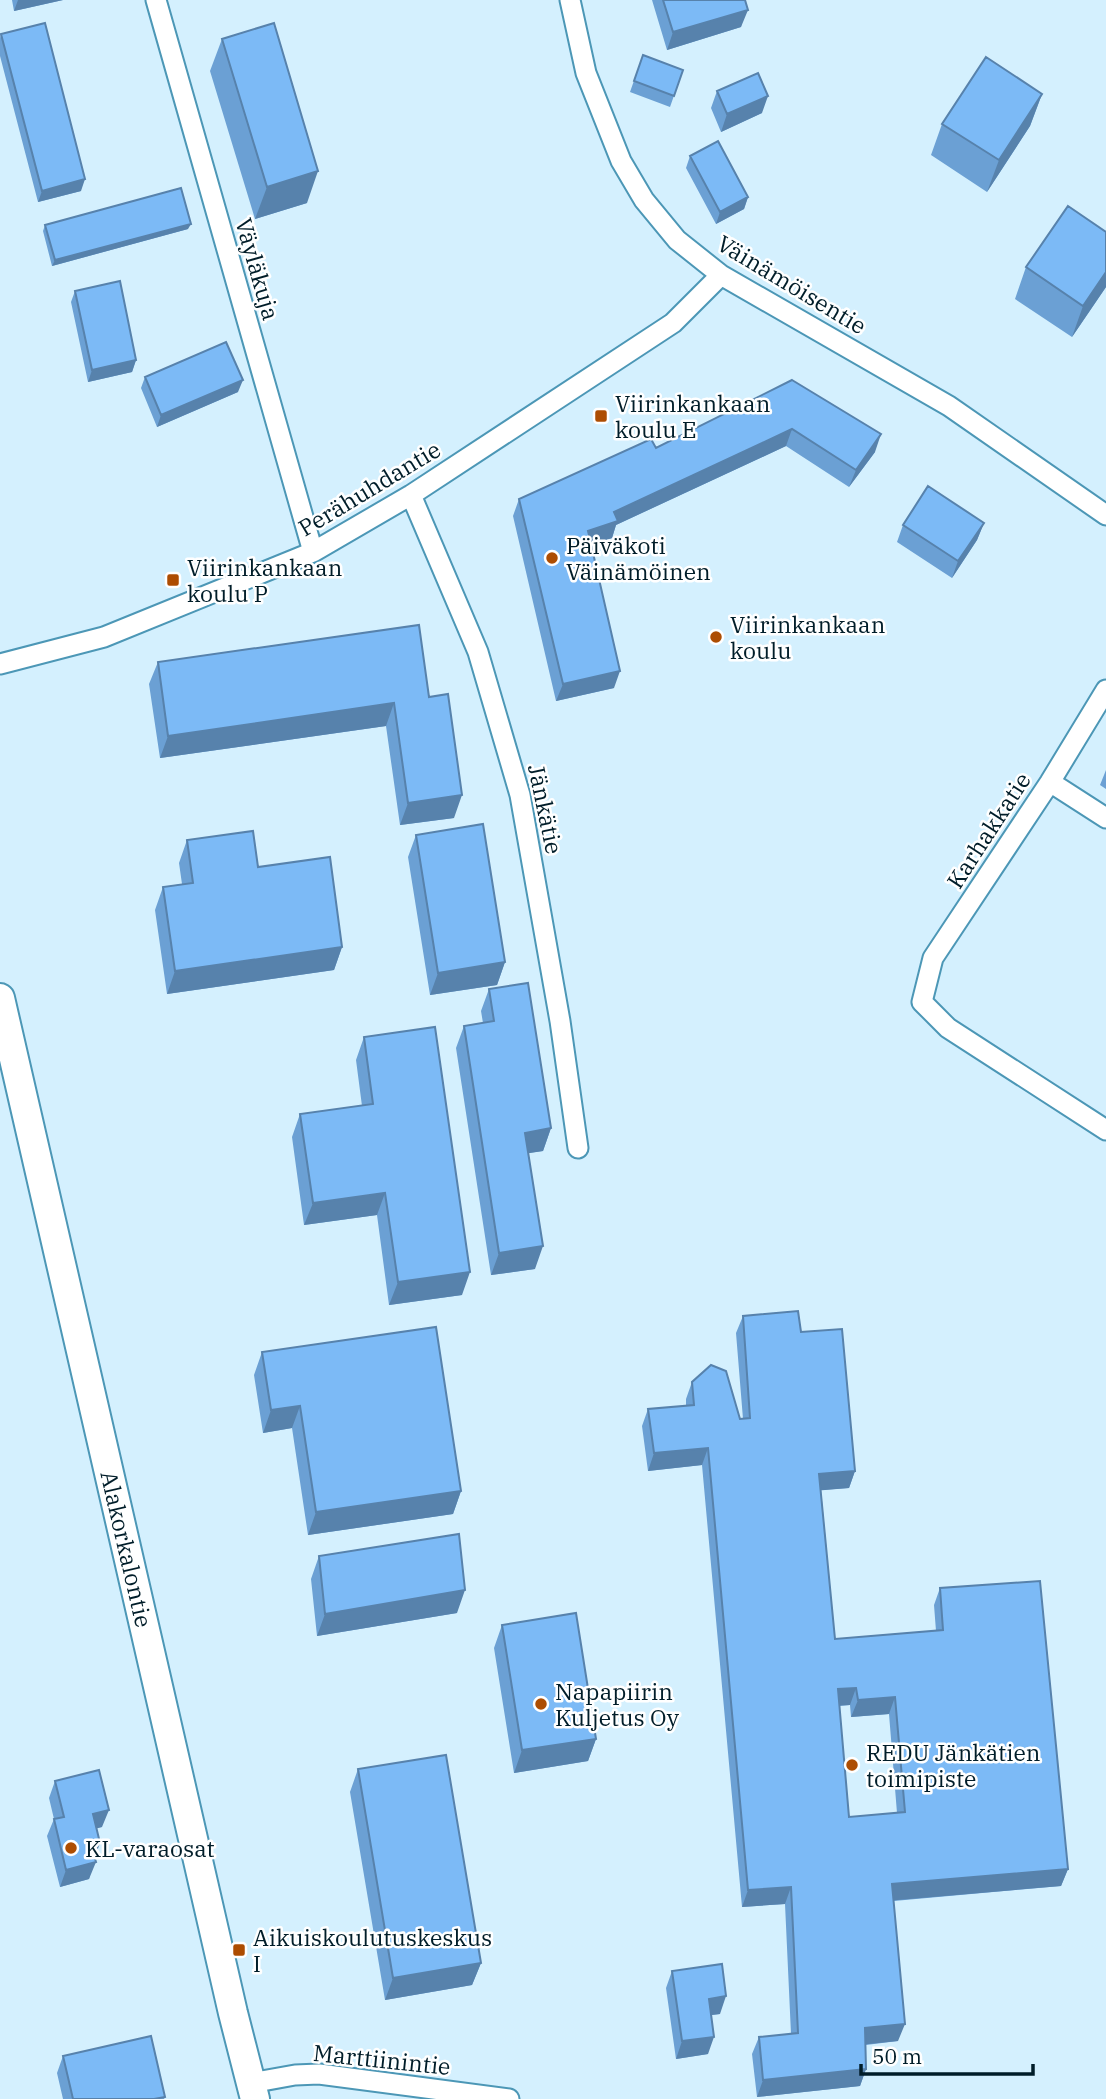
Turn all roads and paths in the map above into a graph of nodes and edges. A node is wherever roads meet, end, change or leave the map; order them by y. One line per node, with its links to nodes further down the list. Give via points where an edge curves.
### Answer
1 (156, 0): 6 (street, Väyläkuja)
2 (569, 0): 3 (street, Väinämöisentie, via 586,73 621,161 644,200 677,240)
3 (721, 275): 4 (street, Perähuhdantie, via 673,323); 5 (street, Väinämöisentie, via 949,406)
4 (411, 495): 6 (street, Perähuhdantie); 13 (street, Jänkätie, via 478,652 520,795)
5 (1106, 514)
6 (313, 552): 7 (street, Perähuhdantie, via 104,637)
7 (0, 664)
8 (1106, 690): 9 (street, Karhakkatie)
9 (1050, 782): 10 (street); 12 (street, Karhakkatie, via 933,957 922,1002 948,1028)
10 (1106, 818)
11 (0, 998): 14 (street, Alakorkalontie)
12 (1106, 1130)
13 (578, 1148)
14 (253, 2091): 15 (street, Marttiinintie, via 319,2074)
15 (509, 2099)

